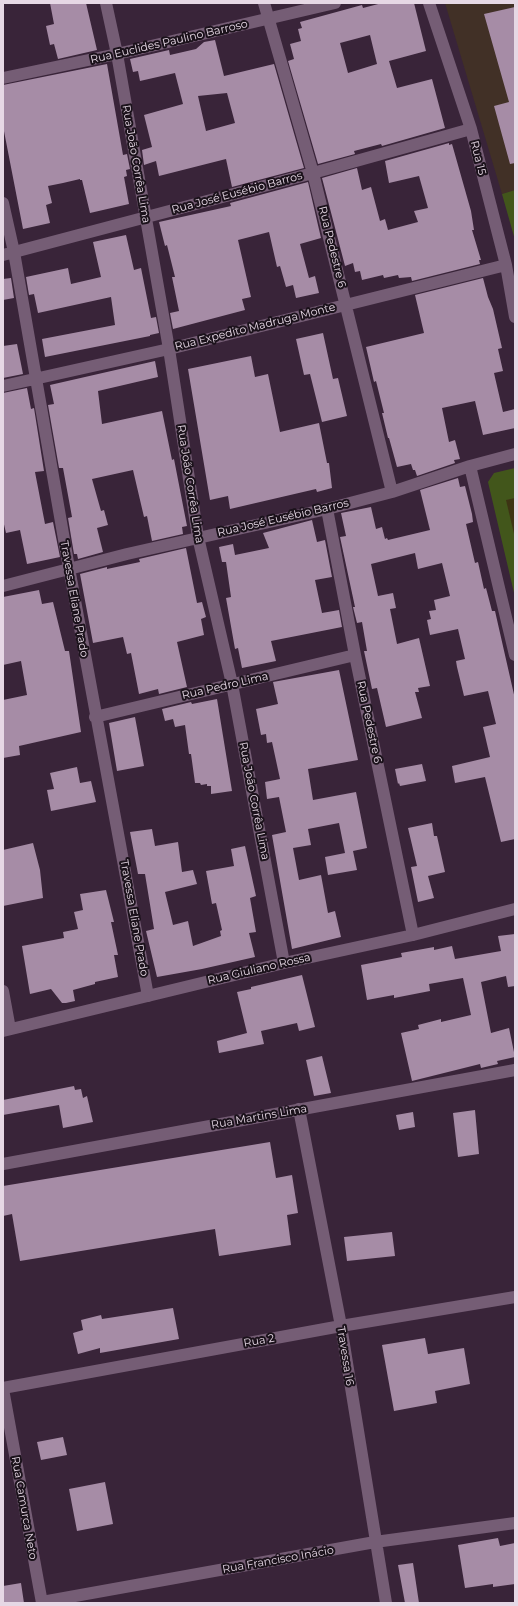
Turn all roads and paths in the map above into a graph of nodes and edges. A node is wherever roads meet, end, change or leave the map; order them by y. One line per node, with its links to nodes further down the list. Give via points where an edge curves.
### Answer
1 (106, 3): 6 (street, Rua João Corrêa Lima)
2 (264, 3): 5 (street, Rua Pedestre 6)
3 (335, 3): 5 (street, Rua Euclides Paulino Barroso)
4 (429, 3): 8 (street, Rua 15)
5 (268, 19): 6 (street, Rua Euclides Paulino Barroso); 9 (street, Rua Pedestre 6)
6 (117, 54): 7 (street, Rua Euclides Paulino Barroso); 11 (street, Rua João Corrêa Lima)
7 (3, 78)
8 (471, 129): 9 (street, Rua José Eusébio Barros); 13 (street, Rua 15)
9 (313, 173): 11 (street, Rua José Eusébio Barros); 14 (street, Rua Pedestre 6)
10 (3, 202): 12 (street, Travessa Eliane Prado)
11 (146, 218): 12 (street, Rua José Eusébio Barros); 16 (street, Rua João Corrêa Lima)
12 (9, 254): 17 (street, Travessa Eliane Prado)
13 (506, 265): 14 (street, Rua Expedito Madruga Monte); 15 (street, Rua 15)
14 (347, 304): 16 (street, Rua Expedito Madruga Monte); 21 (street, Rua Pedestre 6)
15 (515, 317)
16 (169, 349): 17 (street, Rua Expedito Madruga Monte); 23 (street, Rua João Corrêa Lima)
17 (37, 378): 18 (street, Rua Expedito Madruga Monte); 24 (street, Travessa Eliane Prado)
18 (3, 386)
19 (515, 454): 20 (street, Rua José Eusébio Barros)
20 (470, 466): 21 (street, Rua José Eusébio Barros); 27 (street)
21 (392, 492): 22 (street, Rua José Eusébio Barros)
22 (327, 509): 23 (street, Rua José Eusébio Barros); 26 (street, Rua Pedestre 6)
23 (198, 537): 24 (street, Rua José Eusébio Barros); 28 (street, Rua João Corrêa Lima)
24 (68, 568): 25 (street, Rua José Eusébio Barros); 29 (street, Travessa Eliane Prado)
25 (3, 586)
26 (354, 655): 28 (street, Rua Pedro Lima); 31 (street, Rua Pedestre 6)
27 (515, 655)
28 (232, 684): 29 (street, Rua Pedro Lima); 32 (street, Rua João Corrêa Lima)
29 (96, 717): 34 (street, Travessa Eliane Prado)
30 (515, 909): 31 (street, Rua Giuliano Rossa)
31 (413, 935): 32 (street, Rua Giuliano Rossa)
32 (284, 963): 34 (street, Rua Giuliano Rossa)
33 (3, 991): 35 (street)
34 (148, 996): 35 (street, Rua Giuliano Rossa)
35 (6, 1030)
36 (515, 1070): 37 (street, Rua Martins Lima)
37 (299, 1109): 38 (street, Rua Martins Lima); 40 (street, Travessa 16)
38 (3, 1164)
39 (515, 1296): 40 (street, Rua 2)
40 (341, 1326): 41 (street, Rua 2); 43 (street, Travessa 16)
41 (3, 1389): 44 (street, Rua Camurca Neto)
42 (515, 1523): 43 (street, Rua Francisco Inácio)
43 (375, 1542): 44 (street, Rua Francisco Inácio); 45 (street, Travessa 16)
44 (42, 1603)
45 (386, 1603)

